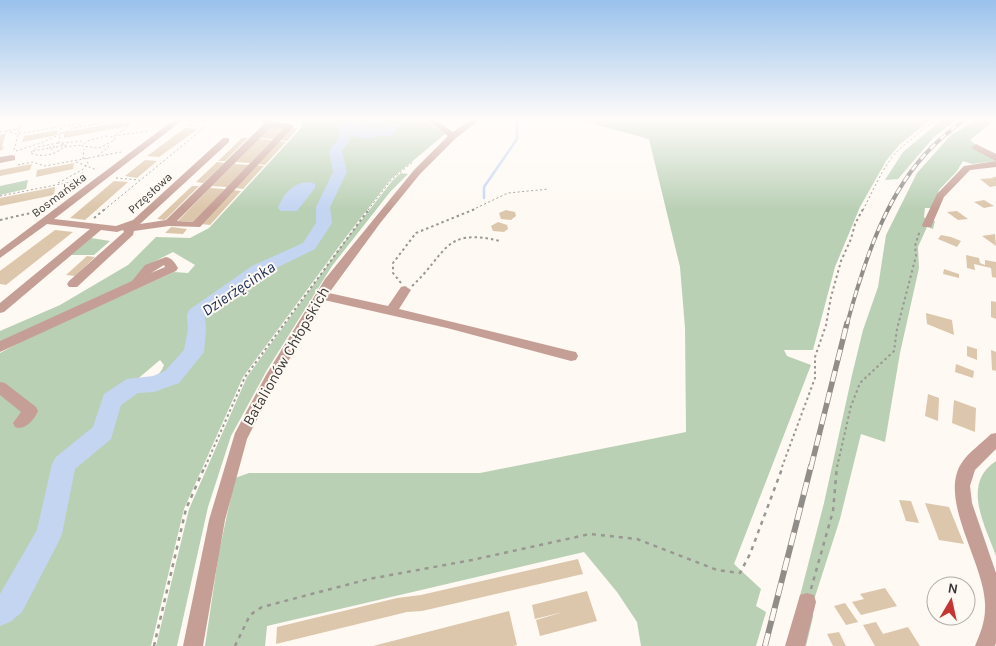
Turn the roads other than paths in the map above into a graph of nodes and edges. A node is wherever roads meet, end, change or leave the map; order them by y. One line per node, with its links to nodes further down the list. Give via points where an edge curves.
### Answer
1 (141, 149): 11 (street, Bosmańska, via 101,175)
2 (216, 149): 14 (street, Przęsłowa, via 137,222)
3 (240, 149): 12 (street)
4 (268, 149): 12 (street, via 196,225)
5 (440, 149): 20 (street, Batalionów Chłopskich, via 382,213)
6 (980, 149): 8 (street)
7 (13, 154): 9 (street)
8 (996, 158)
9 (0, 160)
10 (996, 164): 13 (street, via 967,168 940,196)
11 (45, 221): 15 (street, Przęsłowa); 16 (street, Bosmańska)
12 (168, 223): 14 (street, via 136,228)
13 (927, 225)
14 (128, 226): 15 (street, Przęsłowa, via 117,229); 17 (street, via 129,233)
15 (99, 227): 21 (street)
16 (0, 255)
17 (73, 284)
18 (136, 284): 23 (street)
19 (405, 290): 22 (street)
20 (321, 295): 22 (street); 29 (street, Batalionów Chłopskich, via 271,378 240,438 217,520)
21 (0, 309)
22 (391, 311): 24 (street)
23 (0, 348)
24 (571, 356)
25 (0, 387): 26 (street, via 31,411)
26 (20, 423)
27 (996, 439): 31 (street, via 968,466 962,486 964,503 992,588 995,608)
28 (808, 602): 30 (street)
29 (193, 646)
30 (795, 646)
31 (985, 646)

